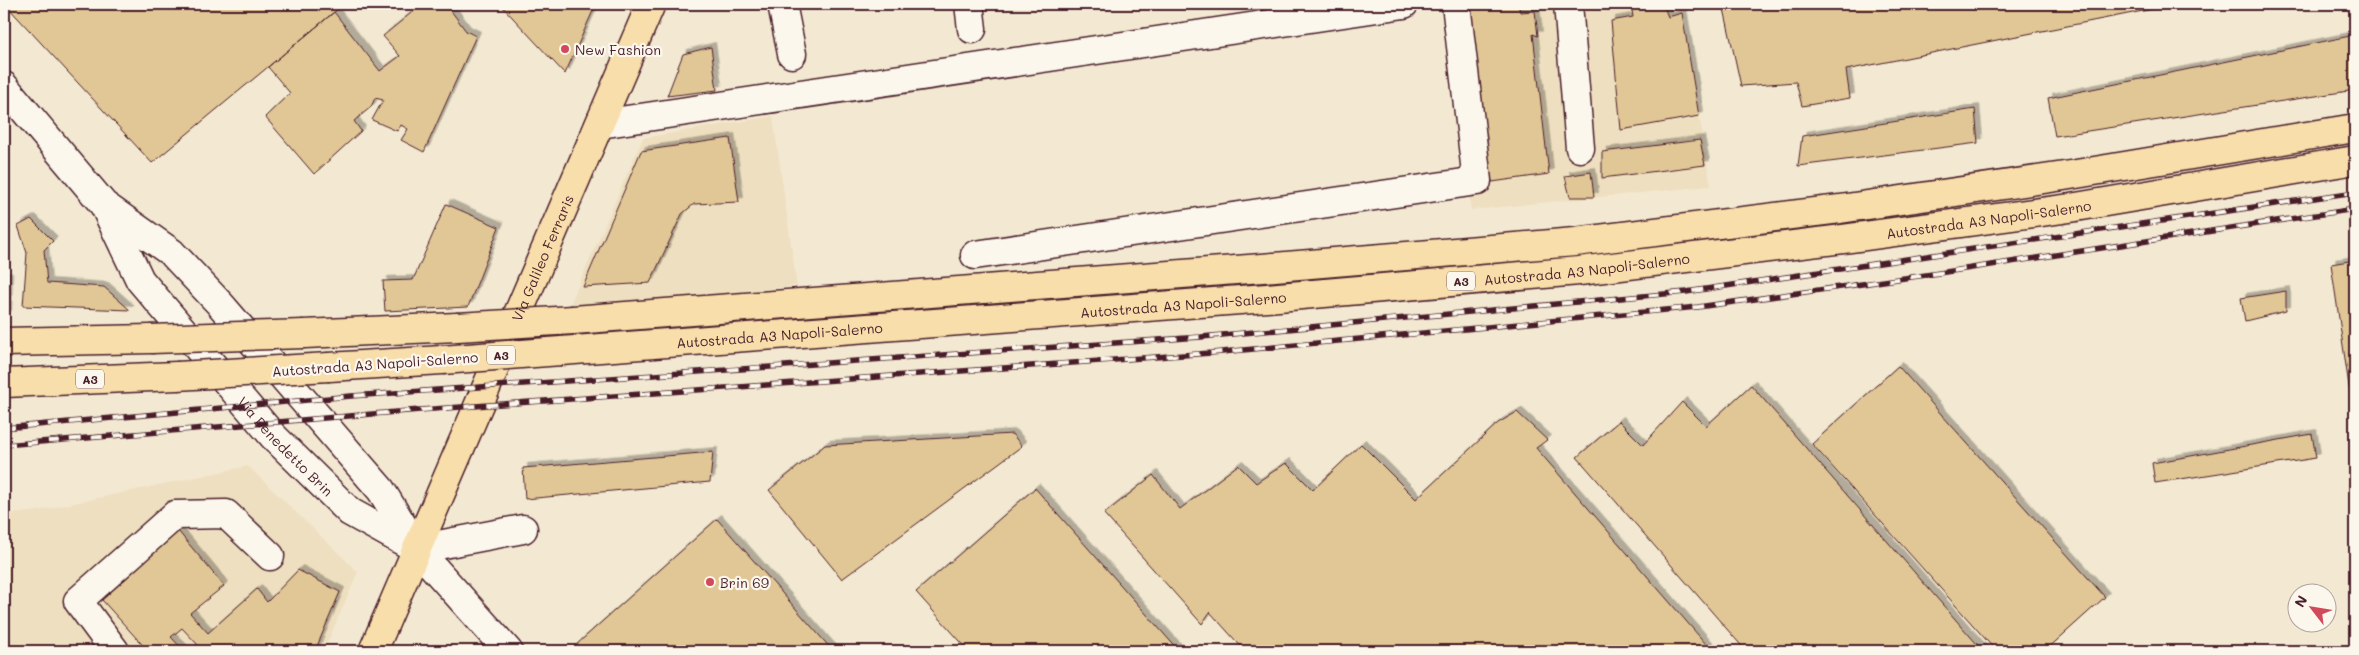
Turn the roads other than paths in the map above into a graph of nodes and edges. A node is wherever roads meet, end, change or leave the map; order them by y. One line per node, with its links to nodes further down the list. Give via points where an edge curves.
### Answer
1 (652, 4): 8 (main road, Via Galileo Ferraris)
2 (782, 4): 6 (street)
3 (1404, 4): 8 (street)
4 (1456, 4): 13 (street, via 1477,181)
5 (1568, 4): 10 (street)
6 (792, 54)
7 (4, 86): 12 (street)
8 (600, 124): 17 (main road, Via Galileo Ferraris)
9 (2355, 128): 14 (main road, Autostrada A3 Napoli-Salerno / A3, bridge, via 1840,209 1575,242 573,320 304,334)
10 (1580, 148)
11 (2355, 160): 15 (main road, Autostrada A3 Napoli-Salerno / A3, bridge, via 2070,208 1579,271 442,360)
12 (104, 205): 17 (street, via 172,253 220,304 381,490); 17 (street, Via Benedetto Brin, via 140,280 273,436 350,512)
13 (975, 255)
14 (4, 342)
15 (4, 383)
16 (523, 529): 17 (street)
17 (417, 549): 20 (main road, Via Galileo Ferraris); 21 (street, Via Benedetto Brin)
18 (270, 556): 19 (street, via 226,514 175,515 78,601)
19 (115, 651)
20 (373, 651)
21 (508, 651)

